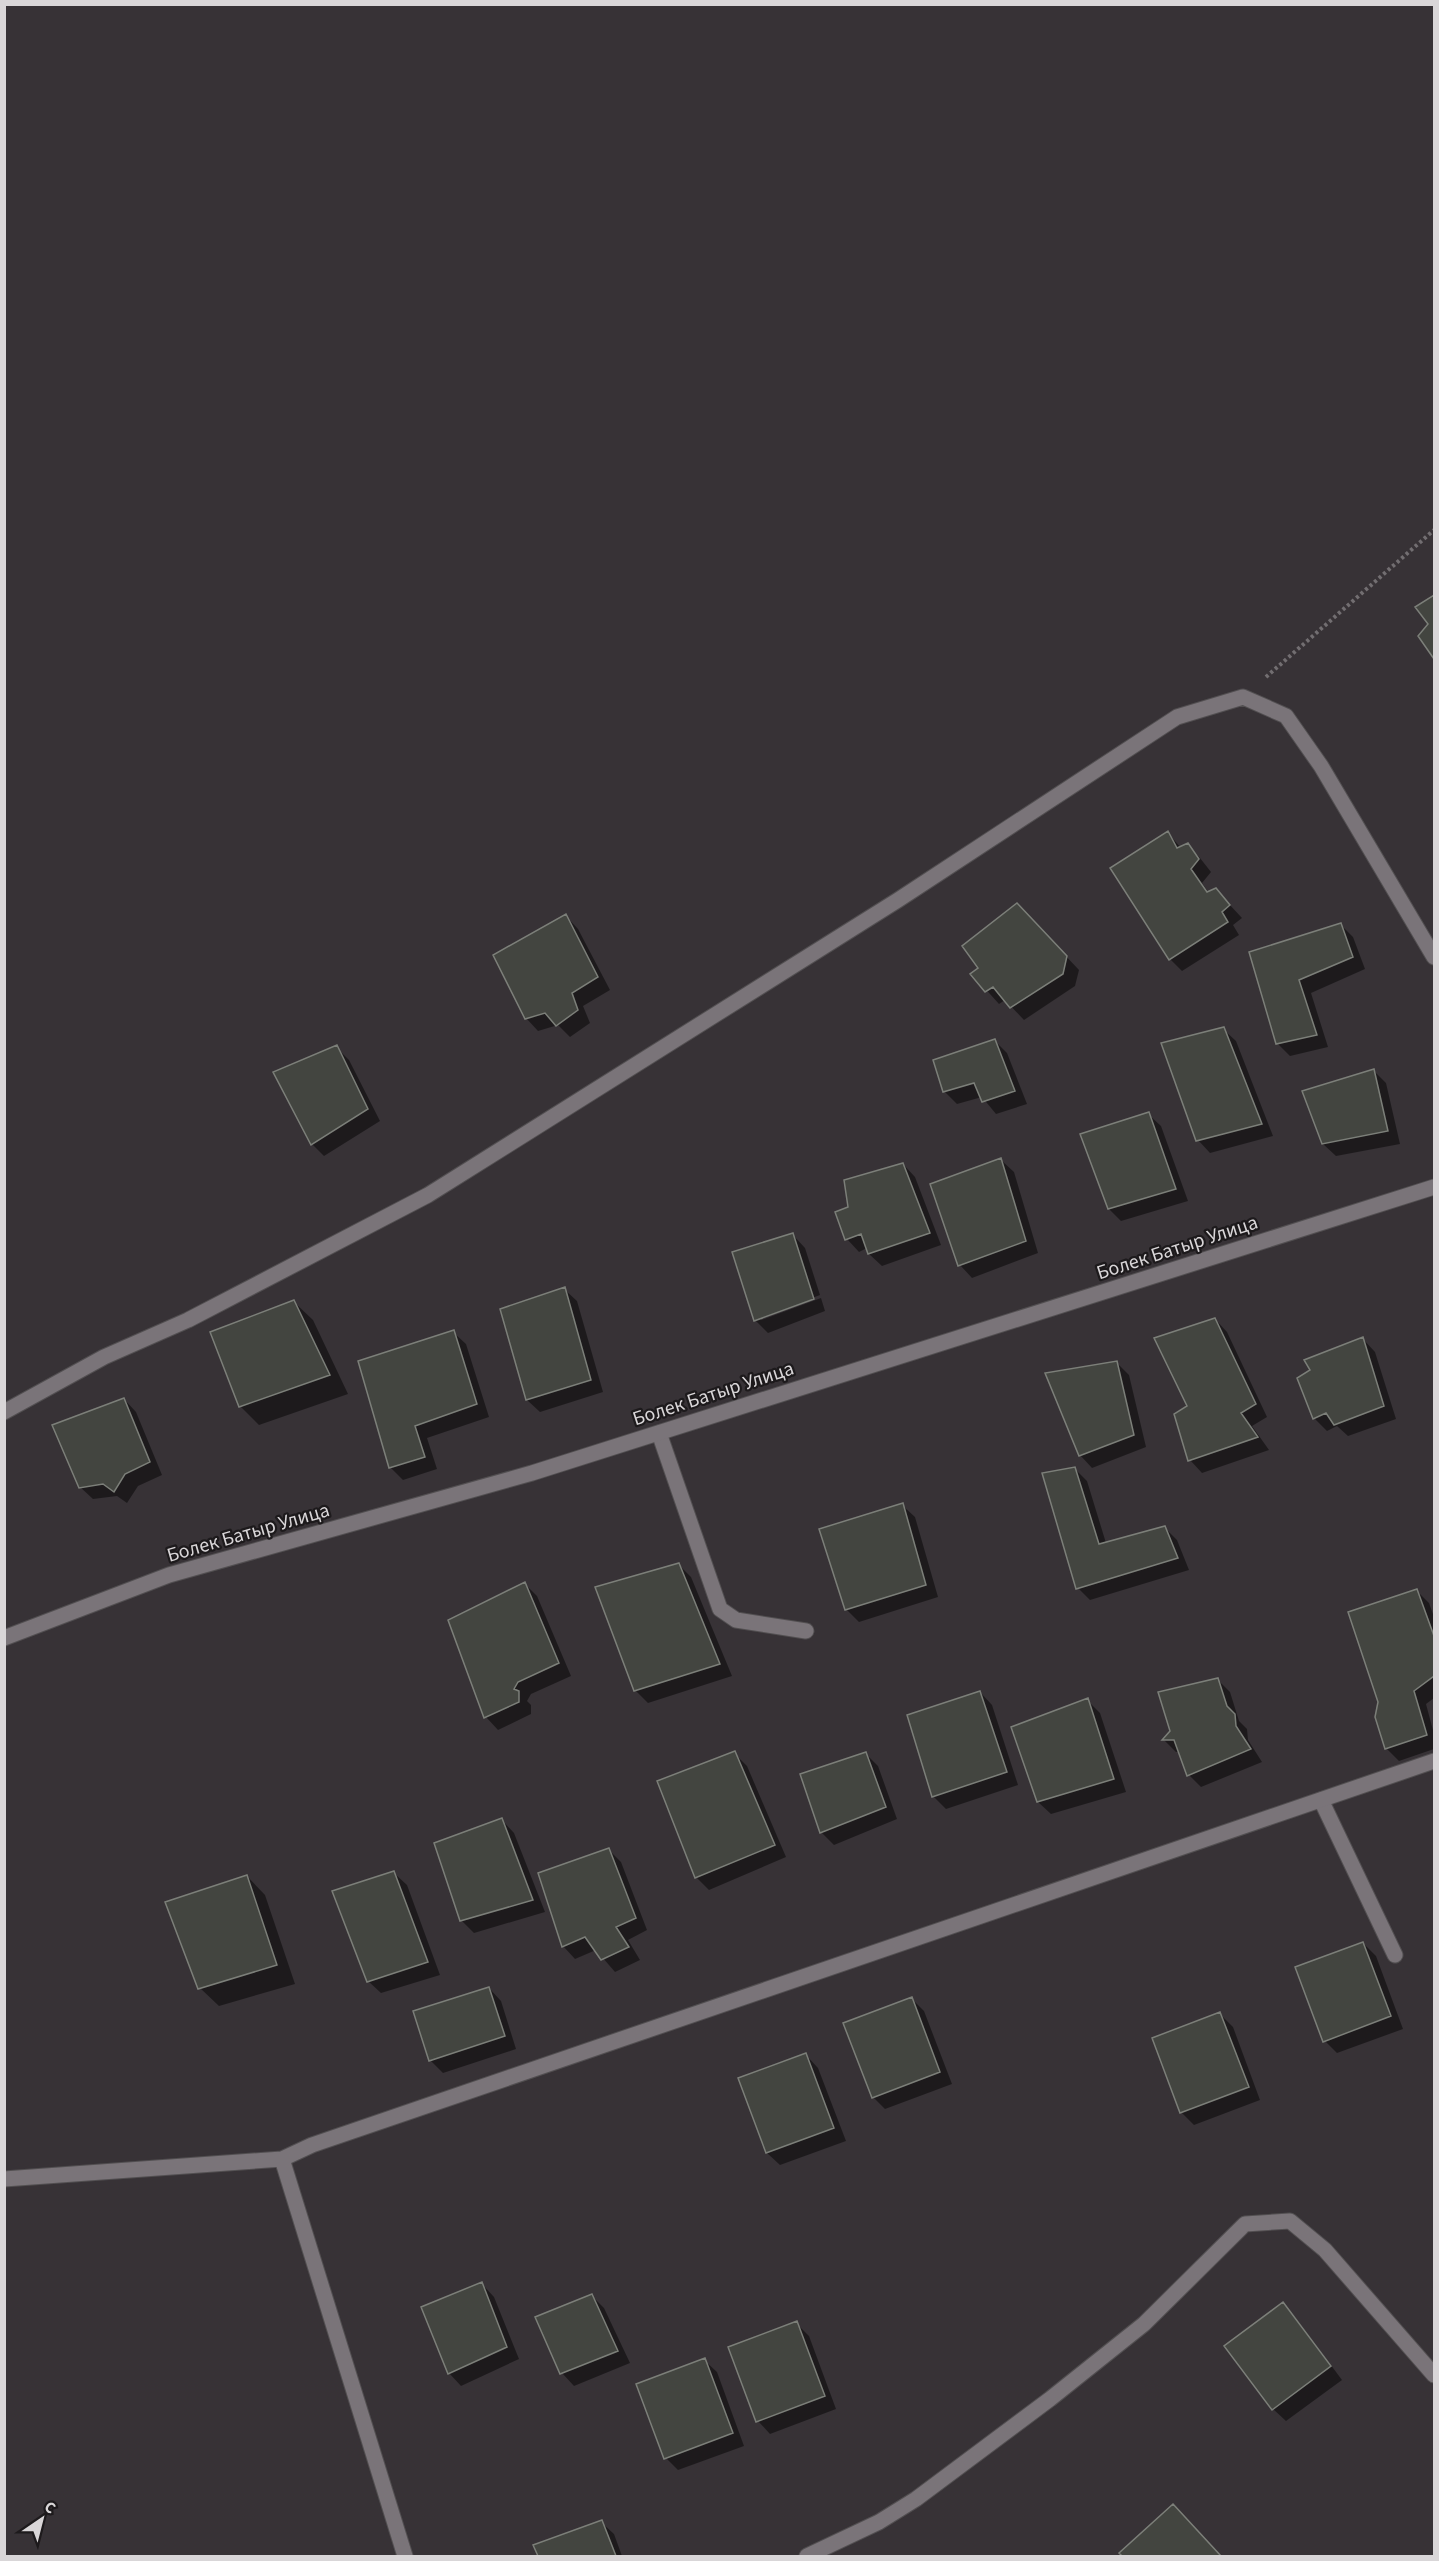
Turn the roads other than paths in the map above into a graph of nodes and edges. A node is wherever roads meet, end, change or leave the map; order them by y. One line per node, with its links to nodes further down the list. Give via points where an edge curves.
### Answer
1 (1434, 957): 3 (street, via 1321,766 1286,716 1243,697 1178,717 898,900 428,1195 188,1320 104,1357)
2 (1434, 1187): 4 (street, Болек Батыр Улица)
3 (4, 1412)
4 (659, 1433): 5 (street, via 720,1609 736,1620); 6 (street, Болек Батыр Улица, via 532,1473 169,1575)
5 (806, 1631)
6 (4, 1638)
7 (1434, 1761): 8 (street)
8 (1321, 1800): 9 (street); 10 (street, via 312,2145)
9 (1395, 1955)
10 (282, 2159): 11 (street); 13 (street)
11 (4, 2179)
12 (1434, 2375): 14 (street, via 1324,2250 1290,2222 1245,2224 1143,2324 1050,2399 916,2499 879,2522)
13 (405, 2556)
14 (807, 2556)

